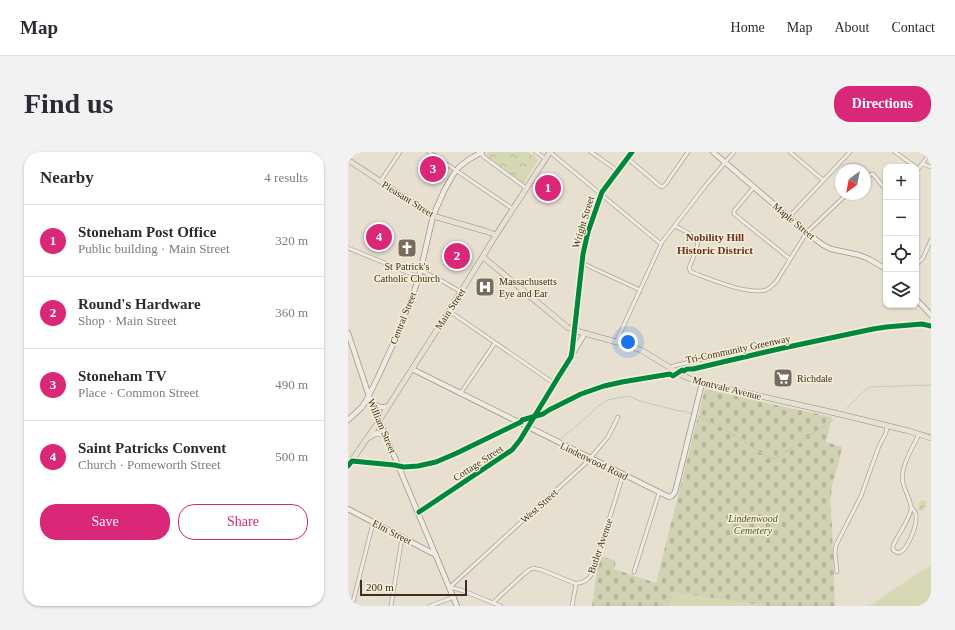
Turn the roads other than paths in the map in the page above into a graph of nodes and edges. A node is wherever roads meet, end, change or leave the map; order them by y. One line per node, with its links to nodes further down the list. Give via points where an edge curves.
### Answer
1 (400, 152): 27 (street)
2 (429, 152): 23 (street)
3 (481, 152): 23 (street, Central Street); 30 (street, via 484,157)
4 (536, 152): 16 (street)
5 (550, 152): 16 (main road, Main Street); 31 (street)
6 (591, 152): 24 (street)
7 (632, 152): 15 (street, Wright Street)
8 (688, 152): 15 (street, via 662,187)
9 (713, 152): 18 (street, Maple Street)
10 (734, 152): 18 (street)
11 (790, 152): 26 (street)
12 (850, 152): 26 (street)
13 (895, 152): 19 (street)
14 (931, 152): 20 (street)
15 (627, 158): 24 (street, Wright Street)
16 (546, 159): 30 (main road, Main Street)
17 (348, 160): 27 (main road, Pleasant Street)
18 (725, 162): 28 (street, Maple Street); 36 (street)
19 (910, 164)
20 (922, 164): 21 (street); 22 (street)
21 (919, 166)
22 (931, 167)
23 (456, 170): 33 (street); 34 (street, Central Street)
24 (618, 171): 31 (street, Wright Street)
25 (871, 175): 29 (street)
26 (823, 180): 35 (street)
27 (380, 182): 34 (main road, Pleasant Street)
28 (754, 187): 35 (street, Maple Street); 43 (street, via 734,214)
29 (883, 187)
30 (526, 188): 33 (main road, Main Street)
31 (601, 194): 40 (street); 44 (street, Wright Street, via 588,232)
32 (841, 200): 37 (street)
33 (513, 209): 38 (main road, Main Street)
34 (433, 216): 38 (main road, Pleasant Street); 47 (street, Central Street)
35 (789, 217): 37 (street, Maple Street)
36 (675, 226): 40 (street); 43 (street, via 698,240 690,271 736,288 769,288)
37 (807, 232): 43 (street); 46 (street, Maple Street, via 828,247 869,259)
38 (496, 235): 42 (main road, Main Street)
39 (931, 240): 45 (street)
40 (661, 244): 49 (street)
41 (348, 248): 48 (street)
42 (483, 257): 50 (main road, Main Street); 56 (main road, Montvale Avenue, via 560,322)
43 (790, 259)
44 (582, 263): 49 (street); 56 (street, Wright Street)
45 (919, 263)
46 (883, 267)
47 (420, 270): 48 (street, Central Street); 50 (street)
48 (419, 277): 68 (street, Central Street, via 404,320)
49 (640, 290): 59 (street)
50 (461, 292): 54 (main road, Main Street)
51 (919, 302): 53 (street)
52 (931, 306): 53 (street)
53 (926, 310): 55 (street)
54 (449, 311): 60 (street); 64 (main road, Main Street)
55 (931, 316)
56 (574, 330): 58 (main road, Montvale Avenue); 62 (street, Cottage Street)
57 (348, 333): 68 (street, William Street)
58 (585, 334): 59 (main road, Montvale Avenue); 62 (street, Cottage Street)
59 (616, 342): 63 (main road, Montvale Avenue, via 644,351)
60 (495, 343): 66 (street); 67 (street)
61 (749, 348): 63 (street)
62 (571, 357): 66 (street, Cottage Street)
63 (669, 367): 65 (main road, Montvale Avenue, via 686,378)
64 (412, 369): 67 (street, Lindenwood Road); 70 (main road, Main Street)
65 (702, 383): 74 (main road, Montvale Avenue); 83 (street, via 674,494 670,497)
66 (555, 384): 75 (street, Cottage Street)
67 (460, 394): 75 (street, Lindenwood Road)
68 (369, 396): 69 (street, William Street); 72 (street, Central Street)
69 (371, 401): 70 (street, via 378,407); 73 (street, William Street)
70 (388, 406): 73 (main road, Main Street)
71 (618, 418): 80 (street, West Street, via 608,437)
72 (348, 420)
73 (379, 420): 77 (street, William Street); 78 (main road, Main Street)
74 (887, 426): 76 (main road, Montvale Avenue); 91 (street, via 861,496 836,545)
75 (528, 428): 80 (street, Lindenwood Road); 86 (street, Cottage Street, via 510,453)
76 (919, 434): 79 (main road, Montvale Avenue); 84 (street, via 906,461 902,478)
77 (386, 436): 78 (street, via 377,433); 86 (street, William Street)
78 (367, 438): 81 (main road, Main Street)
79 (931, 438)
80 (590, 459): 82 (street, Lindenwood Road); 93 (street, West Street)
81 (348, 466)
82 (623, 475): 83 (street, Lindenwood Road); 92 (street, Butler Avenue, via 592,574 584,582)
83 (659, 493): 90 (street)
84 (911, 507): 84 (street, via 893,546 893,550 898,553 905,548 916,525 916,513)
85 (348, 509): 87 (street, Elm Street)
86 (419, 512): 89 (street, William Street)
87 (373, 522): 88 (street, Elm Street); 96 (street)
88 (402, 538): 89 (street, Elm Street); 97 (street)
89 (436, 555): 93 (street, William Street)
90 (634, 572)
91 (837, 572)
92 (576, 584): 95 (street, via 533,568); 101 (street)
93 (450, 587): 94 (street, William Street); 95 (street)
94 (454, 596): 98 (street); 99 (street, William Street)
95 (493, 603): 100 (street)
96 (352, 606)
97 (391, 606)
98 (430, 606)
99 (457, 606)
100 (501, 606)
101 (572, 606)

